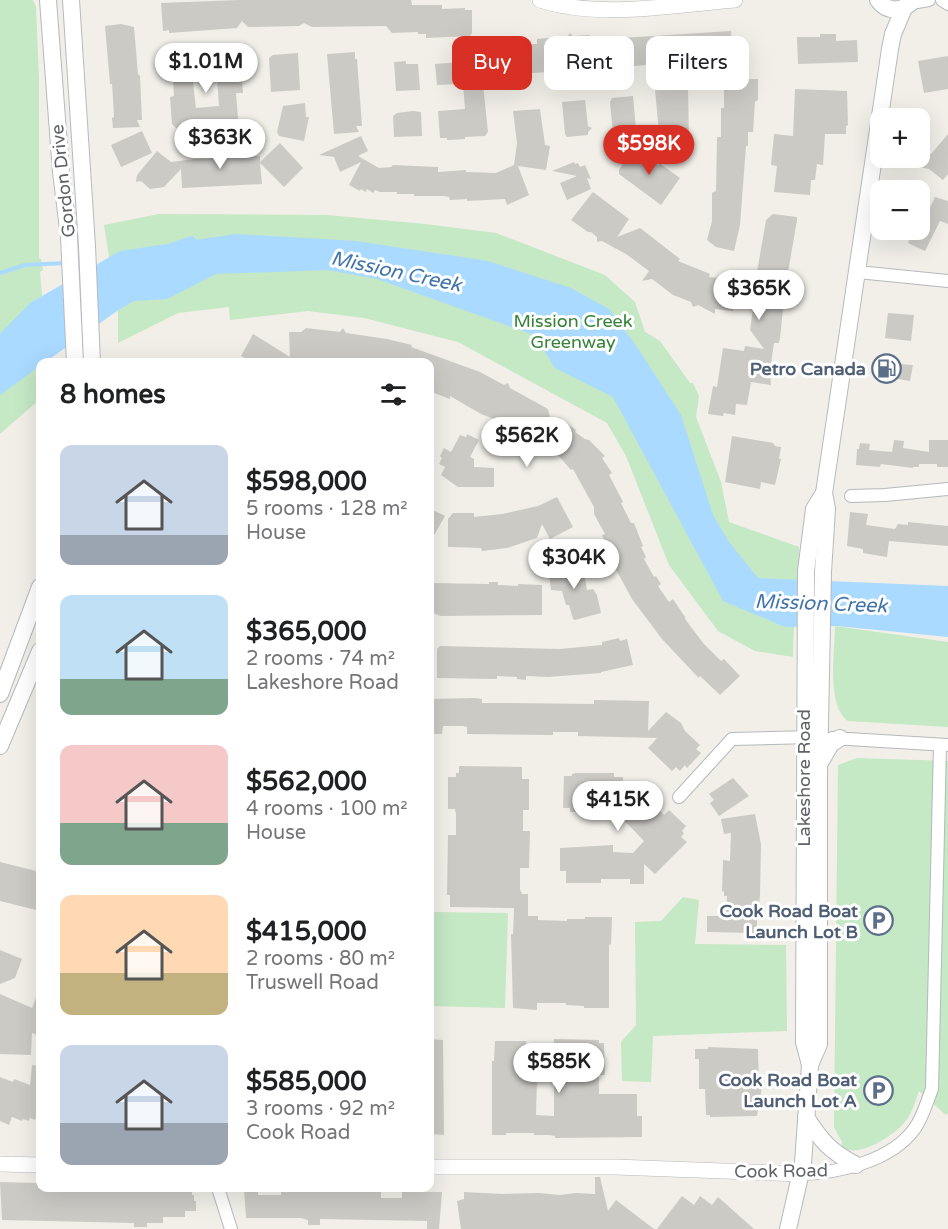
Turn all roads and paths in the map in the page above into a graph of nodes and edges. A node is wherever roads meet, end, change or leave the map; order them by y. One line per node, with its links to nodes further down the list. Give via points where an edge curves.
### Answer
1 (48, 0): 12 (main road, Gordon Drive, via 61,172)
2 (70, 0): 13 (main road, Gordon Drive, via 87,246)
3 (540, 0): 9 (street, via 557,5)
4 (735, 0): 9 (street)
5 (929, 0): 7 (street)
6 (942, 0): 8 (street)
7 (892, 3): 10 (main road, Lakeshore Road, via 893,34)
8 (948, 4)
9 (615, 5)
10 (858, 272): 11 (street); 15 (main road, Lakeshore Road)
11 (948, 281)
12 (84, 358)
13 (84, 358)
14 (948, 489): 16 (street)
15 (824, 493): 20 (main road, Lakeshore Road, via 827,509 823,647); 20 (main road, Lakeshore Road, via 814,509 806,572)
16 (850, 496)
17 (36, 598): 19 (main road)
18 (36, 660): 23 (main road)
19 (0, 694)
20 (812, 737): 21 (street); 24 (main road, Lakeshore Road); 25 (street, via 732,739); 26 (main road, Lakeshore Road)
21 (840, 738): 22 (street); 24 (main road, via 831,744)
22 (944, 745): 30 (street, Cook Road, via 932,1089 909,1135 876,1158)
23 (0, 746)
24 (819, 767): 26 (main road, Lakeshore Road)
25 (679, 797)
26 (812, 858): 27 (main road, Lakeshore Road, via 819,1044 810,1065)
27 (806, 1117): 30 (main road, via 819,1138); 32 (main road, Lakeshore Road)
28 (0, 1164): 29 (street)
29 (36, 1165)
30 (856, 1166): 32 (street, Cook Road)
31 (434, 1167): 32 (street, Cook Road, via 615,1167)
32 (801, 1174): 35 (main road, Lakeshore Road)
33 (219, 1192): 34 (street)
34 (231, 1229)
35 (788, 1229)

